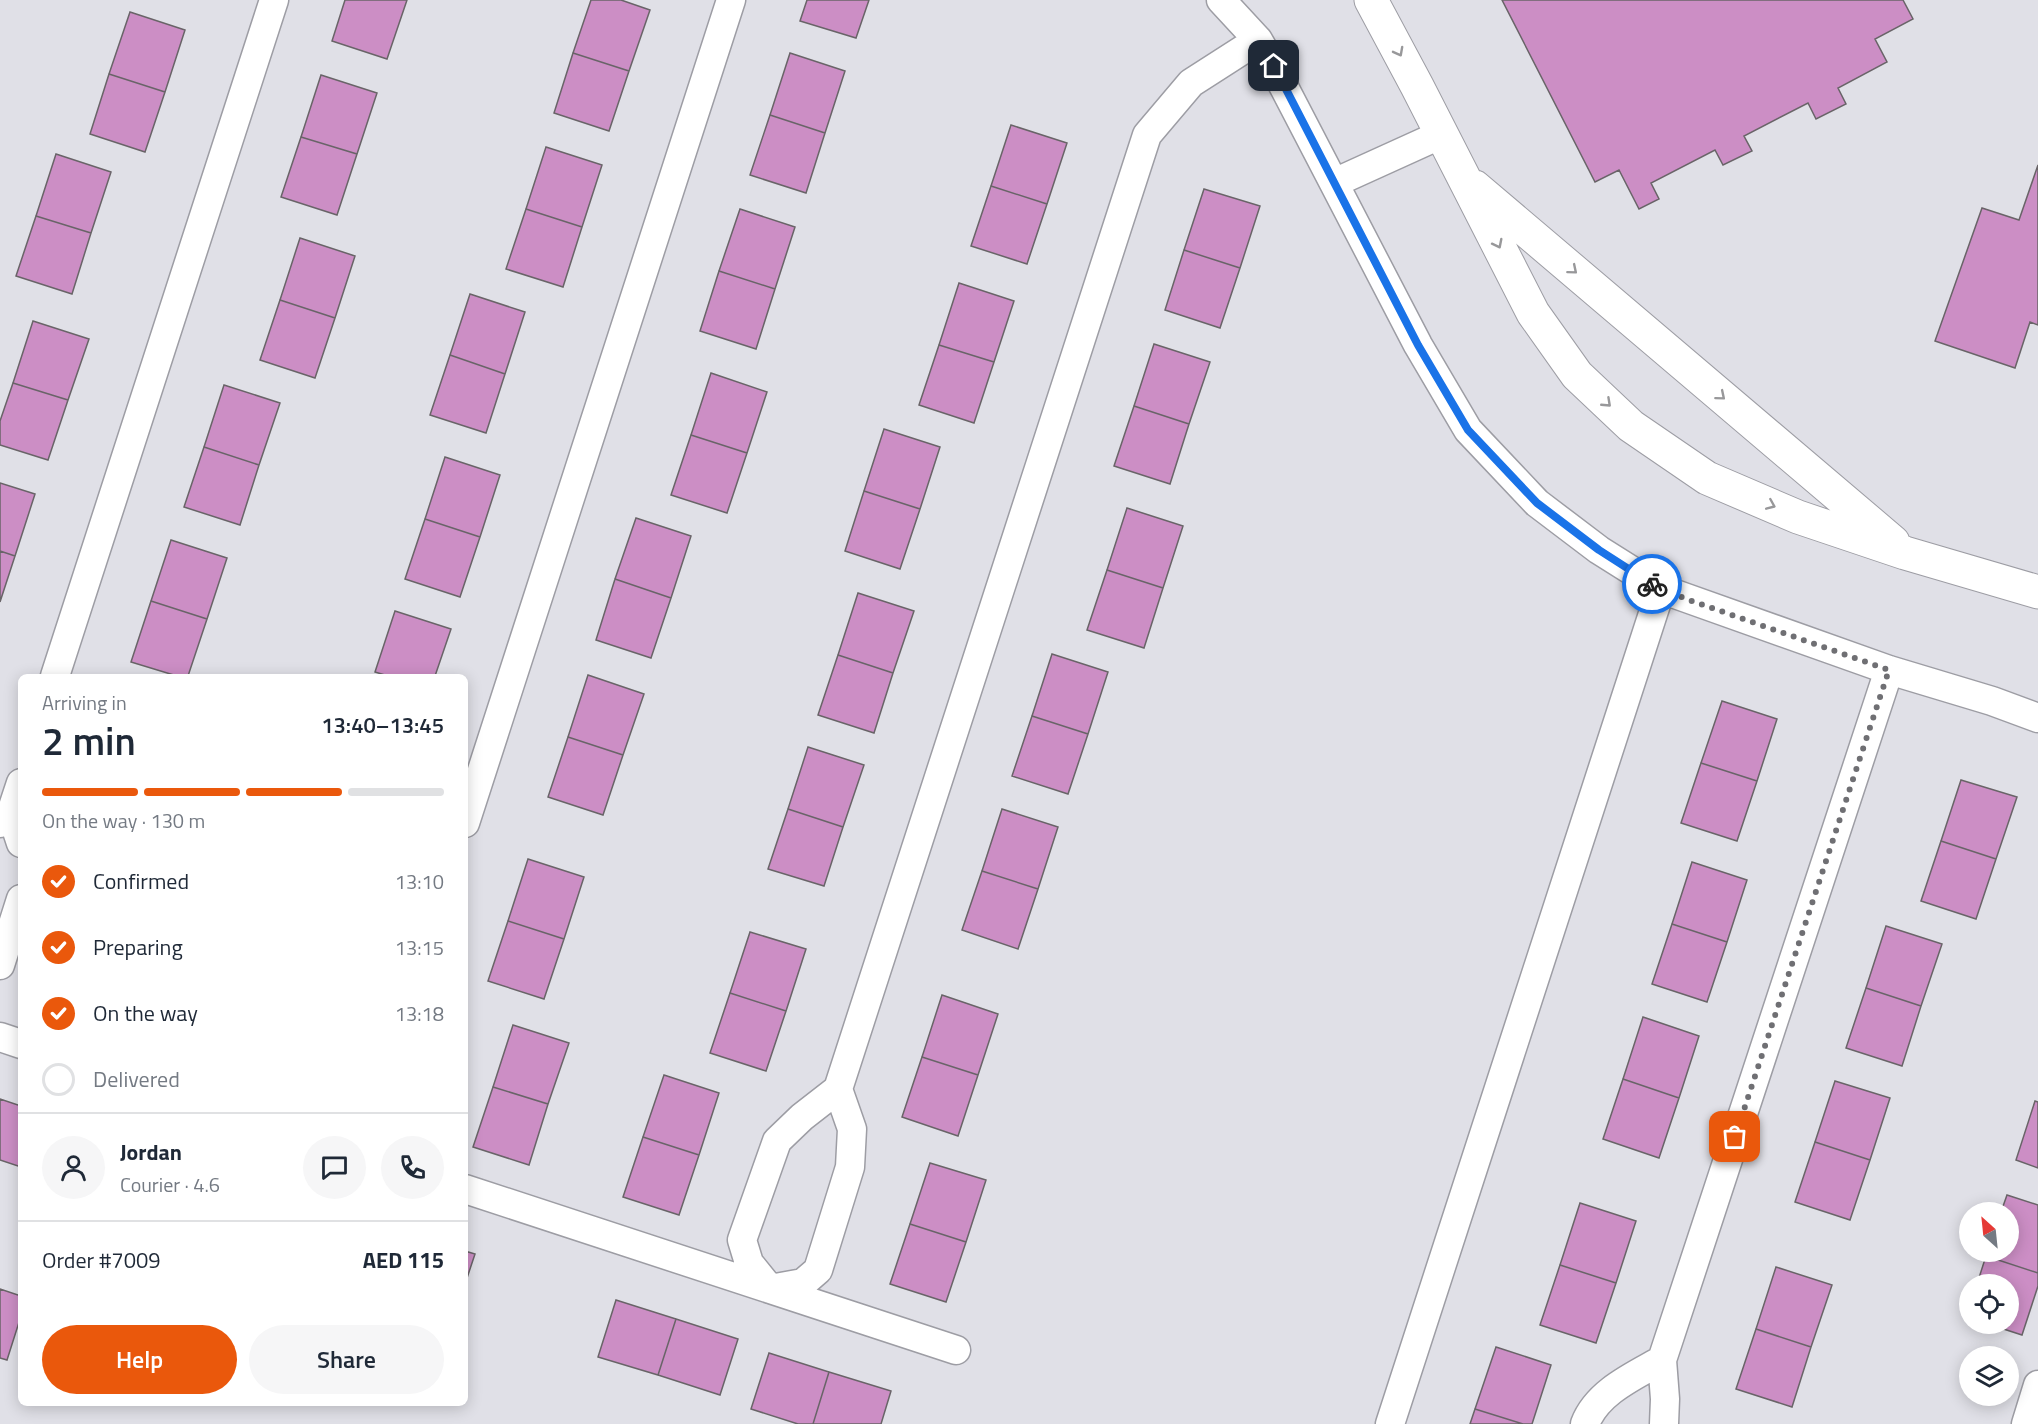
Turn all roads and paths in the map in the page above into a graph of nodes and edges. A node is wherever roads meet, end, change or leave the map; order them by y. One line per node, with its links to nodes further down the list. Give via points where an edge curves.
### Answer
1 (274, 0): 13 (street)
2 (731, 0): 16 (street)
3 (1221, 0): 5 (street)
4 (1371, 0): 6 (main road, one-way to 6)
5 (1258, 40): 8 (street); 23 (street, via 1191,83 1147,135)
6 (1442, 134): 7 (main road); 8 (street)
7 (1464, 178): 9 (main road, one-way to 9); 9 (main road, one-way to 9, via 1533,313 1577,375 1631,426 1707,478 1798,517)
8 (1334, 183): 10 (street, via 1418,345 1468,430 1537,503 1599,550)
9 (1905, 553): 11 (main road)
10 (1661, 589): 12 (street); 29 (street)
11 (2038, 592)
12 (1889, 670): 14 (street); 27 (street)
13 (56, 674)
14 (2038, 718)
15 (18, 790): 17 (street)
16 (468, 814)
17 (6, 818): 18 (street)
18 (18, 838)
19 (18, 908): 20 (street)
20 (0, 965)
21 (0, 1037): 22 (street)
22 (18, 1043)
23 (838, 1089): 25 (street, via 852,1129 850,1167 818,1270 803,1283); 25 (street, via 777,1141 742,1240 749,1263)
24 (468, 1190): 25 (street)
25 (770, 1289): 26 (street)
26 (956, 1350)
27 (1662, 1360): 30 (street, via 1615,1387 1590,1411); 31 (street)
28 (2038, 1385): 32 (street)
29 (1390, 1424)
30 (1586, 1424)
31 (1664, 1424)
32 (2026, 1424)

